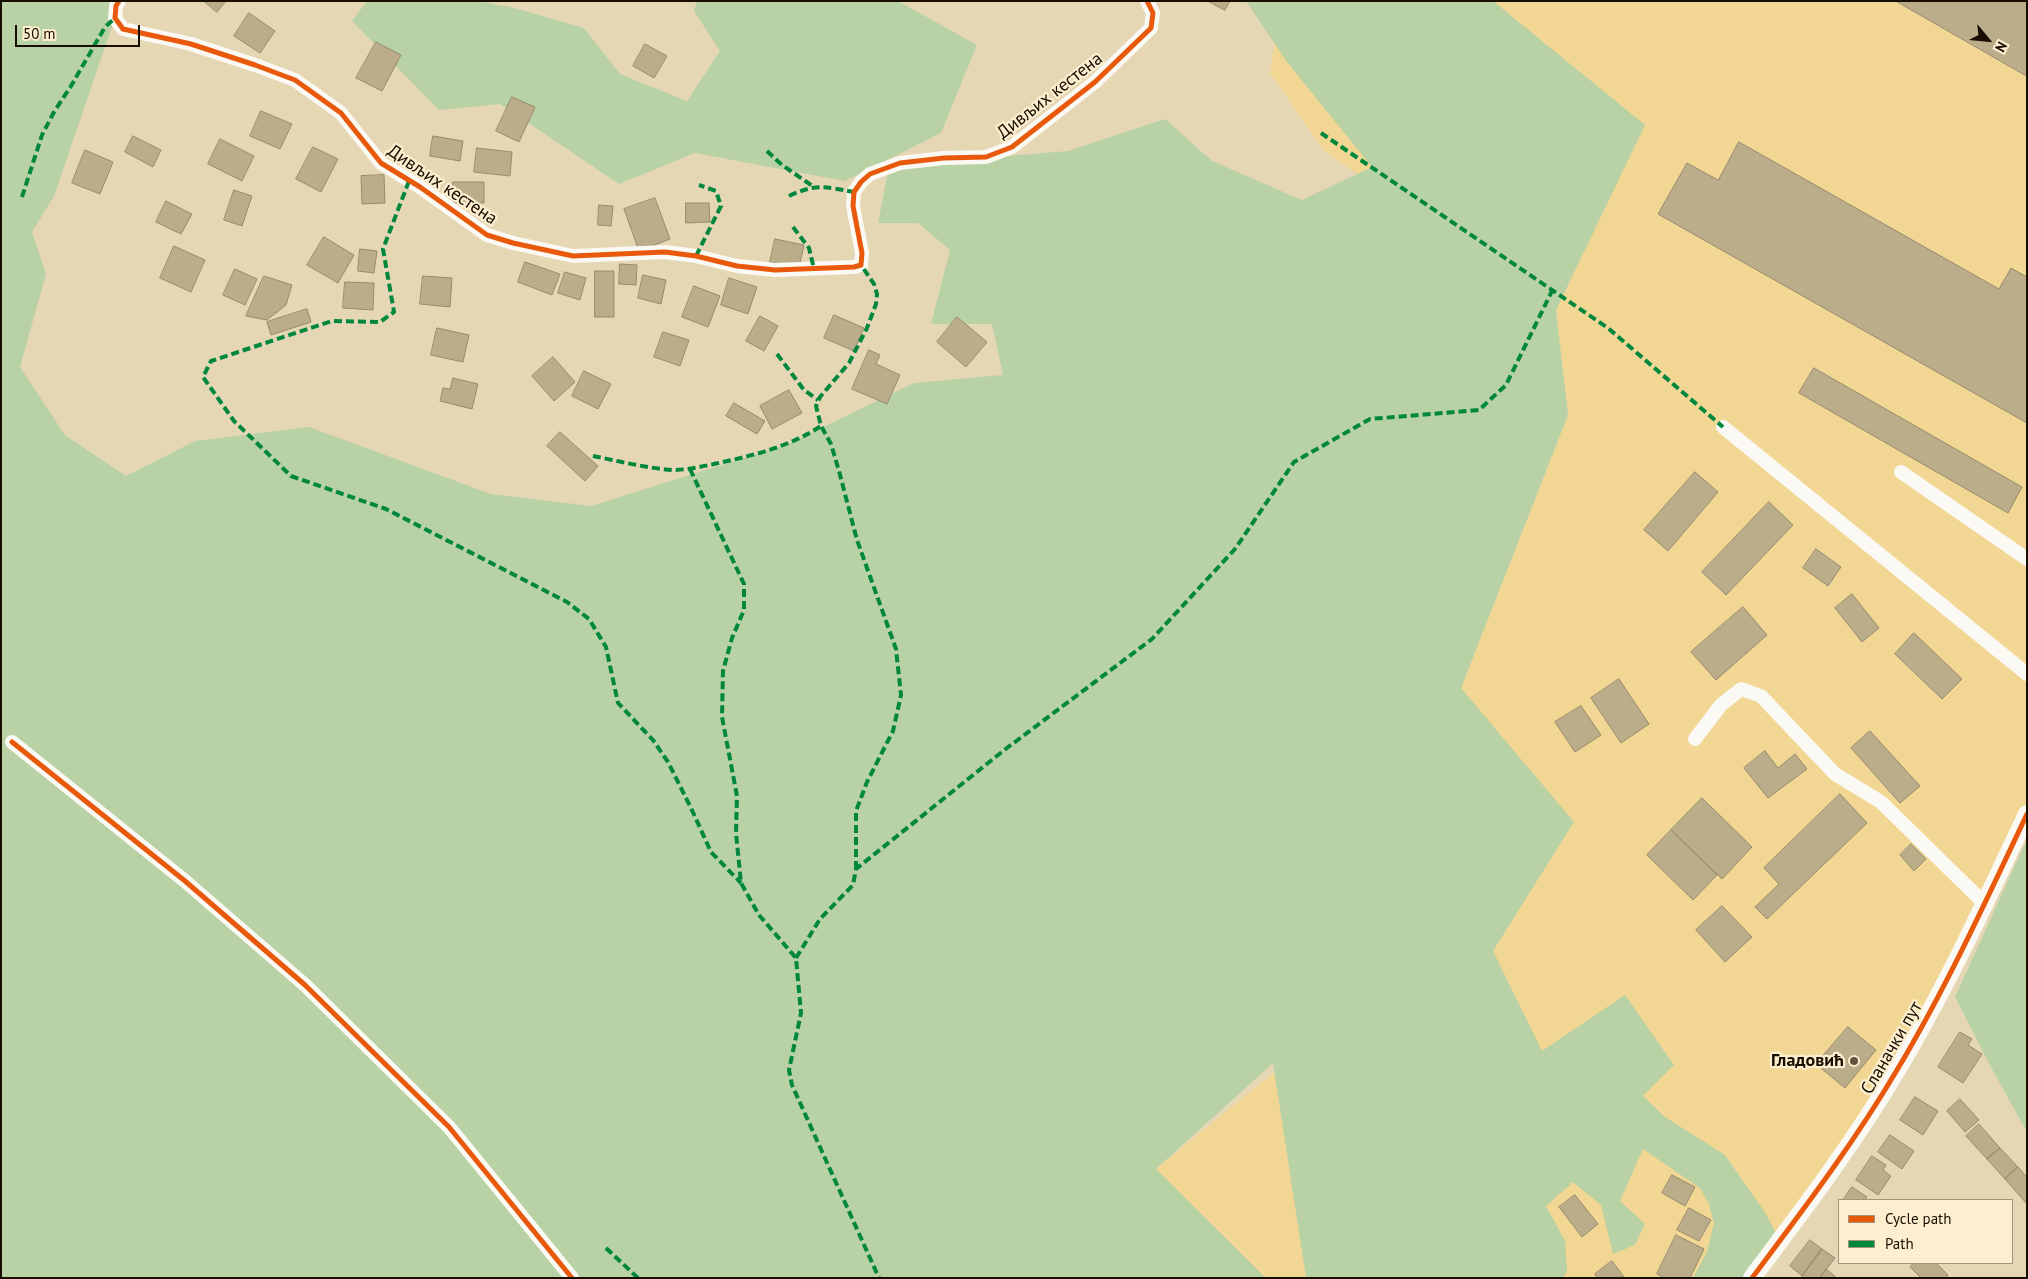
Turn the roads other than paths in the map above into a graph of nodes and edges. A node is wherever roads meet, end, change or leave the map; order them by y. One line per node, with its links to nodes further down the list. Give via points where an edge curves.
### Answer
1 (1147, 1): 2 (street, Дивљих кестена, via 1153,13 1152,28 1095,82 1012,147 986,157 900,163 879,169 861,182 854,192 853,206 862,265 775,270 665,252 573,256 487,235 381,163 341,113 296,80 191,44 123,29 115,18)
2 (117, 3)
3 (1723, 427): 6 (street)
4 (1901, 472): 5 (street)
5 (2027, 559)
6 (2027, 674)
7 (1695, 739): 10 (street, via 1721,705 1742,689 1761,696 1835,774 1881,802)
8 (12, 742): 11 (street, via 185,881 306,985 449,1127)
9 (2027, 814): 10 (street, Сланачки пут)
10 (1984, 903): 12 (street, Сланачки пут, via 1928,1014 1885,1089 1848,1147)
11 (572, 1278)
12 (1752, 1278)

